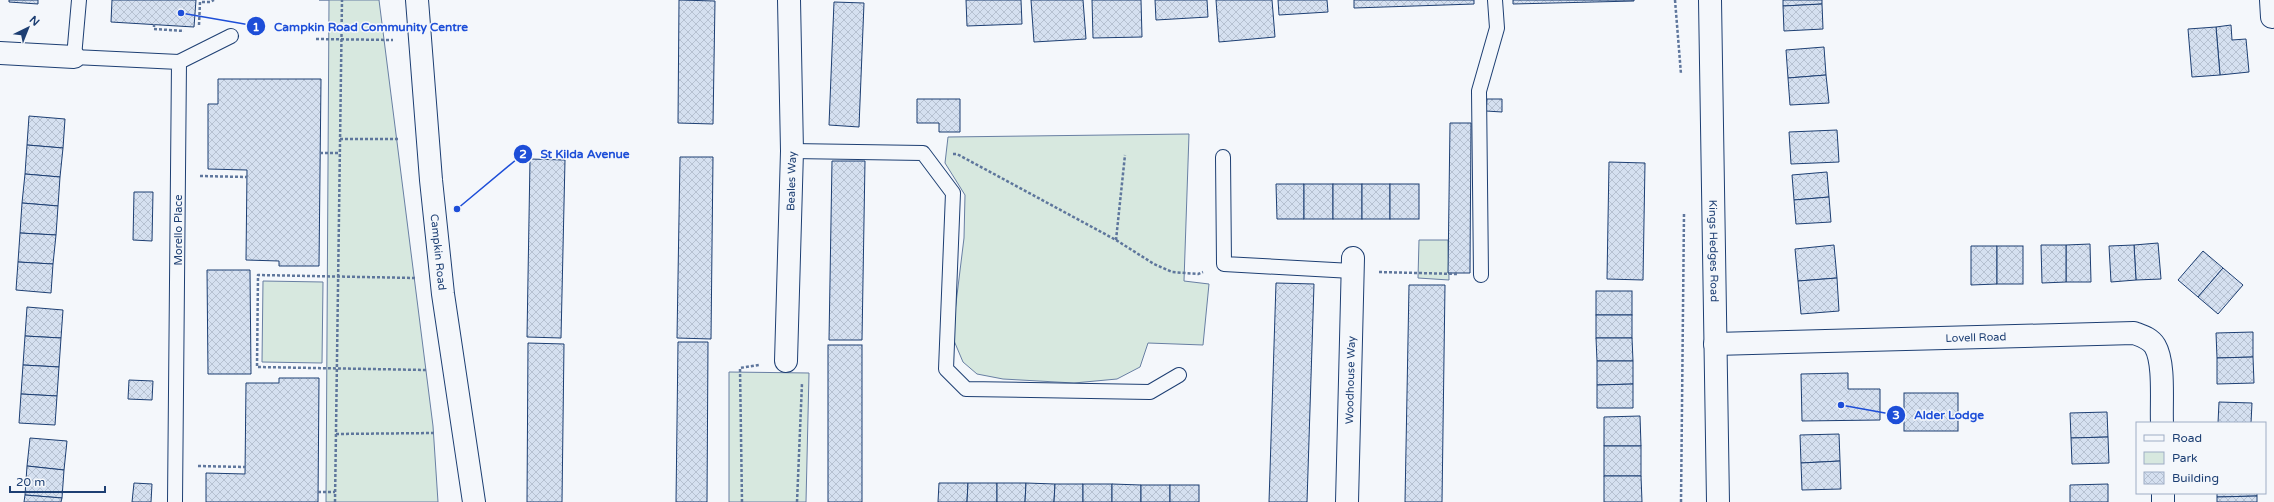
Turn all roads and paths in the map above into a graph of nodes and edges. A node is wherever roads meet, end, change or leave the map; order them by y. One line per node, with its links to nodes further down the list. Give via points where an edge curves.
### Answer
1 (79, 0): 17 (lane)
2 (214, 0): 11 (path, via 200,2)
3 (342, 0): 14 (path)
4 (417, 0): 15 (street, Campkin Road)
5 (790, 0): 22 (street, Beales Way)
6 (1495, 0): 34 (lane, via 1497,28 1479,91)
7 (1675, 0): 19 (path)
8 (1710, 0): 37 (street, Kings Hedges Road)
9 (154, 24): 10 (path, via 154,29)
10 (191, 32)
11 (198, 32)
12 (231, 36): 18 (lane)
13 (316, 39): 14 (path)
14 (342, 39): 15 (path); 20 (path)
15 (420, 41): 21 (street, Campkin Road)
16 (0, 53): 17 (street)
17 (74, 57): 18 (lane)
18 (179, 62): 28 (lane, Morello Place)
19 (1682, 78)
20 (340, 139): 21 (path); 24 (path)
21 (428, 139): 36 (street, Campkin Road)
22 (792, 151): 25 (lane); 38 (street, Beales Way)
23 (320, 153): 24 (path)
24 (340, 153): 35 (path)
25 (923, 153): 31 (path, via 957,154); 41 (lane, via 953,192 946,369 966,389 1150,392)
26 (1125, 155): 31 (path)
27 (1223, 157): 32 (lane)
28 (178, 176): 29 (path); 45 (lane, Morello Place)
29 (247, 176)
30 (1684, 211): 55 (path)
31 (1116, 240): 32 (path, via 1172,272 1198,274)
32 (1224, 264): 33 (lane)
33 (1353, 265): 34 (path); 54 (street, Woodhouse Way)
34 (1481, 275)
35 (338, 276): 36 (path); 39 (path); 39 (path, via 258,275 257,360 257,367)
36 (441, 278): 40 (street, Campkin Road)
37 (1715, 344): 42 (street, Lovell Road, via 2134,333 2147,338 2155,346 2158,355 2161,368); 56 (street, Kings Hedges Road)
38 (786, 361): 52 (path, via 740,368); 53 (path, via 802,369)
39 (337, 368): 40 (path); 44 (path)
40 (454, 370): 43 (street, Campkin Road)
41 (1179, 375)
42 (2162, 422)
43 (463, 432): 44 (path); 51 (street, Campkin Road)
44 (336, 434): 48 (path)
45 (175, 466): 46 (path); 49 (lane, Morello Place)
46 (245, 467)
47 (318, 492): 48 (path)
48 (335, 492): 50 (path)
49 (175, 502)
50 (335, 502)
51 (474, 502)
52 (742, 502)
53 (797, 502)
54 (1347, 502)
55 (1681, 502)
56 (1718, 502)

